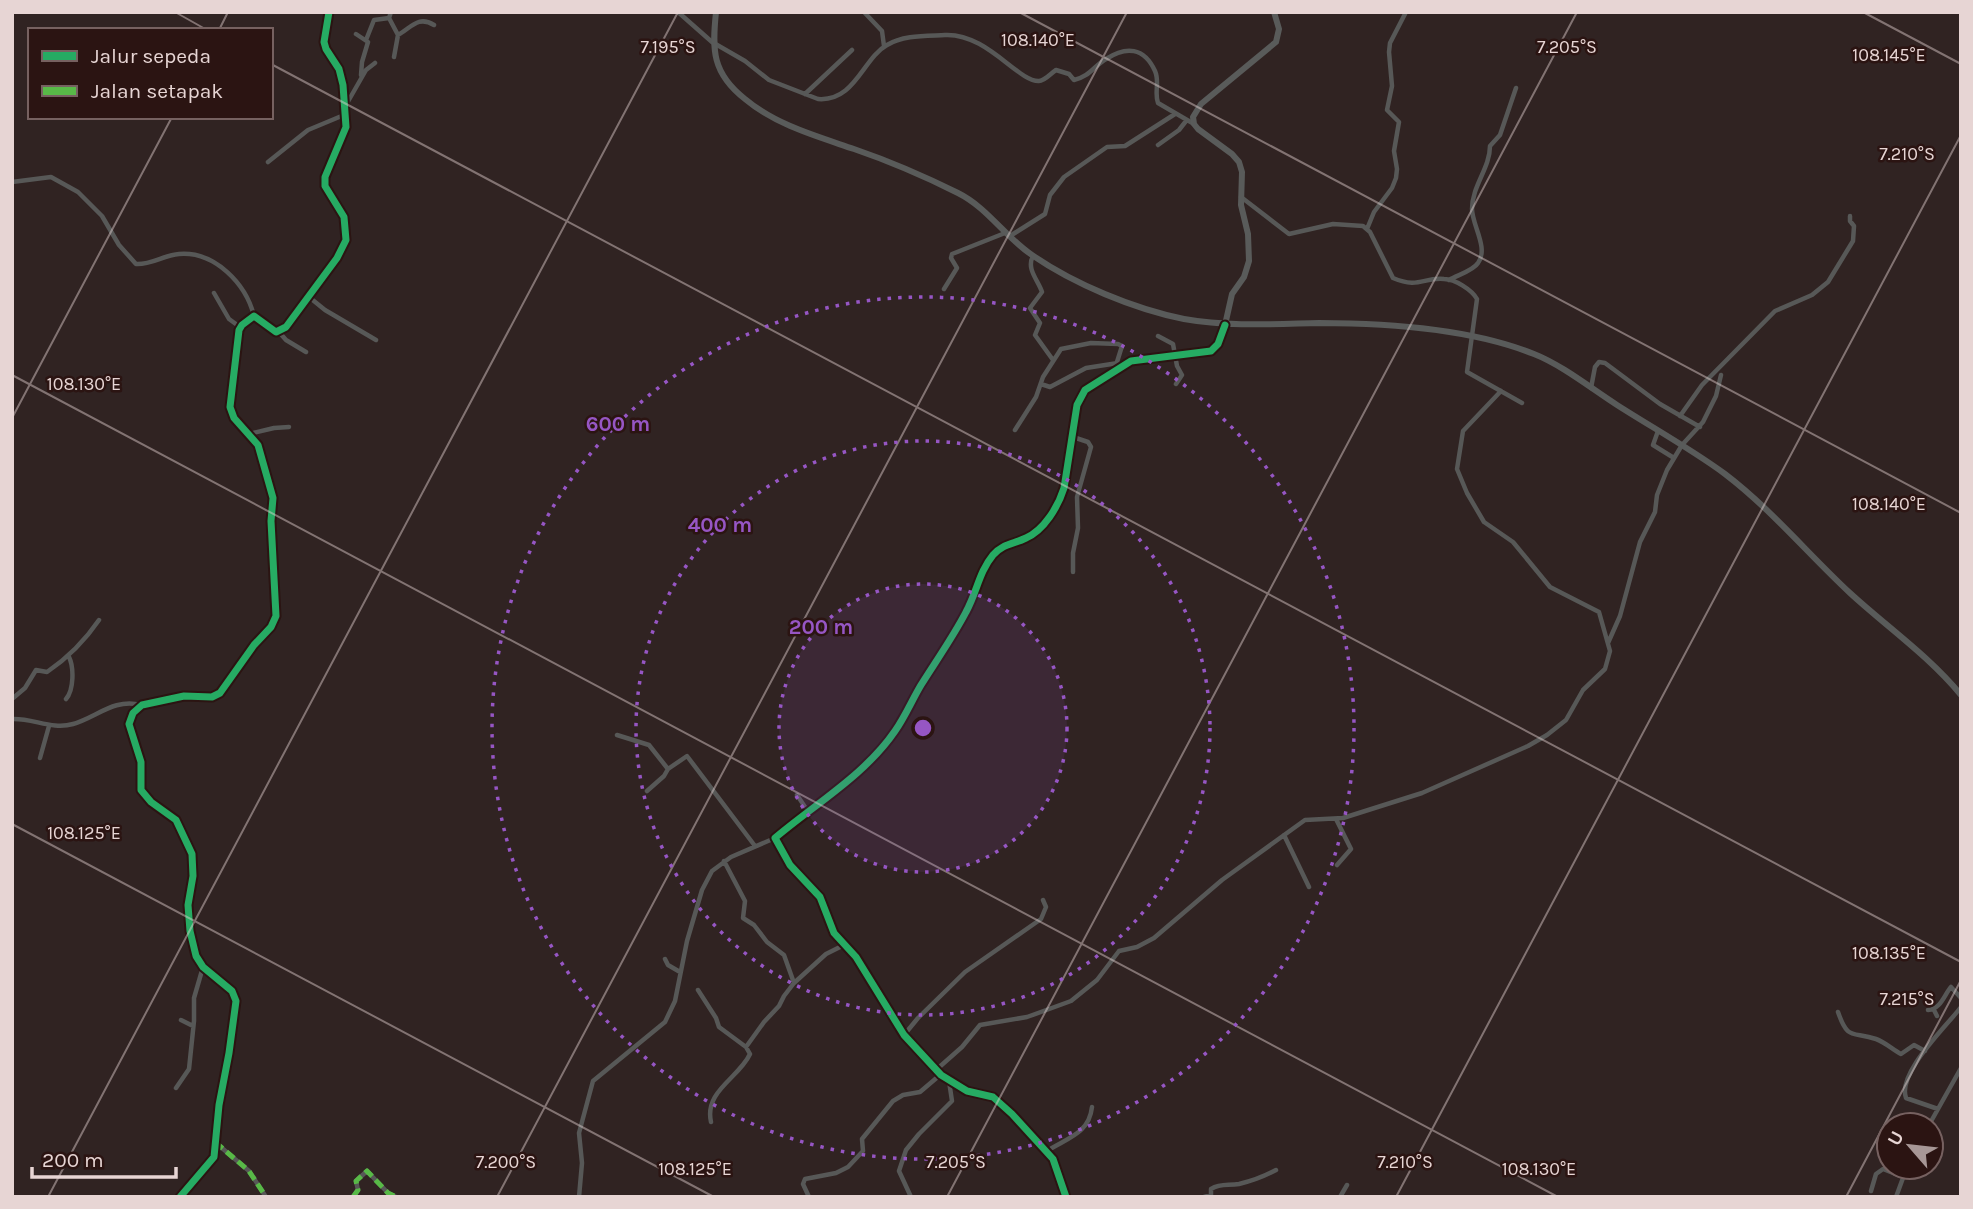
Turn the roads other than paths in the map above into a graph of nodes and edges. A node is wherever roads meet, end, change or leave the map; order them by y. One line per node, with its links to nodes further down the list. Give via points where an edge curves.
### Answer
1 (329, 12): 20 (street, via 324,42 339,69)
2 (678, 12): 12 (street)
3 (716, 12): 12 (main road)
4 (864, 12): 13 (street, via 882,31)
5 (1274, 12): 24 (main road, via 1279,29 1276,42 1197,108)
6 (1406, 12): 30 (street, via 1389,51 1392,87 1387,110 1399,122 1394,151 1397,175)
7 (390, 15): 10 (street); 11 (street, via 374,20)
8 (434, 25): 10 (street, via 415,22)
9 (356, 34): 11 (street)
10 (397, 35): 15 (street)
11 (366, 40): 17 (street)
12 (712, 42): 19 (street, via 769,80); 31 (main road, via 715,60 729,83 768,115 907,169 974,202)
13 (884, 46): 19 (street, via 859,78 832,98); 21 (street, via 916,37 957,35 987,47 1040,82 1056,70 1074,80 1081,78 1108,58 1132,50 1154,69 1157,101)
14 (852, 50): 19 (street)
15 (394, 57)
16 (375, 63): 17 (street)
17 (362, 76): 20 (street)
18 (1516, 88): 33 (street, via 1472,198 1482,253 1477,265)
19 (805, 94)
20 (344, 109): 22 (street)
21 (1175, 114): 23 (street); 31 (street, via 1137,139 1107,147 1082,163 1063,177 1050,195 1045,214)
22 (344, 116): 26 (street, via 308,130); 36 (street, via 345,132 324,182 344,217 346,240)
23 (1186, 120): 24 (street); 25 (street)
24 (1194, 124): 28 (main road, via 1239,162)
25 (1158, 145)
26 (268, 162)
27 (12, 182): 37 (street, via 44,176 57,179 102,216 136,264 179,254 210,259 243,288)
28 (1241, 196): 30 (street, via 1289,234 1332,224); 38 (main road, via 1249,261 1232,294)
29 (1850, 216): 54 (street, via 1853,241 1828,282 1812,295 1774,311 1702,385)
30 (1367, 229): 33 (street, via 1392,277 1416,284)
31 (1007, 235): 32 (main road); 34 (street, via 952,254 957,268)
32 (1033, 256): 38 (main road, via 1134,306); 46 (street, via 1031,269 1042,292 1030,308 1040,323 1035,335)
33 (1448, 280): 42 (street, via 1476,296)
34 (944, 289)
35 (214, 293): 39 (street, via 229,319)
36 (309, 297): 40 (street); 43 (street)
37 (254, 316): 39 (street); 40 (street)
38 (1225, 325): 42 (main road, via 1370,323); 45 (street, via 1211,351)
39 (240, 327): 59 (street, via 230,407)
40 (279, 332): 44 (street)
41 (1158, 336): 45 (street, via 1172,342)
42 (1472, 337): 51 (main road, via 1537,355); 52 (street, via 1467,372)
43 (376, 340)
44 (306, 352)
45 (1177, 354): 47 (street); 50 (street, via 1182,375)
46 (1053, 361): 47 (street, via 1061,349 1115,343 1122,346); 49 (street)
47 (1119, 364): 49 (street, via 1086,368 1050,387); 60 (street, via 1081,395)
48 (1721, 375): 56 (street)
49 (1041, 384): 57 (street)
50 (1176, 384)
51 (1591, 388): 54 (street, via 1596,365 1605,363); 58 (main road)
52 (1501, 391): 53 (street); 65 (street, via 1462,434 1457,468 1467,493 1484,522 1517,545 1548,586 1598,610)
53 (1522, 403)
54 (1680, 416): 56 (street)
55 (289, 427): 59 (street)
56 (1700, 427): 61 (street)
57 (1015, 430)
58 (1658, 431): 61 (main road); 62 (street, via 1653,444)
59 (248, 434): 70 (street, via 258,446 273,498 274,621 217,696 184,696)
60 (1073, 437): 63 (street, via 1091,447 1077,497); 78 (street, via 1061,498 1048,519 1033,535 1004,545 994,554 979,576 965,614 896,729 879,751)
61 (1682, 445): 62 (street); 67 (main road, via 1742,488 1943,673)
62 (1674, 458): 65 (street, via 1640,542)
63 (1073, 572)
64 (99, 620): 66 (street)
65 (1608, 643): 79 (street, via 1610,658 1605,669 1583,690 1566,720 1547,735 1422,793)
66 (69, 657): 68 (street, via 47,672 36,670); 69 (street, via 72,691)
67 (1961, 695)
68 (12, 699)
69 (66, 699)
70 (142, 705): 72 (street, via 113,705 74,724); 89 (street, via 130,724 141,762 141,790 176,820 192,854 190,931)
71 (12, 719): 72 (street, via 26,718)
72 (50, 726): 74 (street)
73 (617, 735): 75 (street, via 649,745)
74 (40, 758)
75 (668, 769): 76 (street); 82 (street, via 687,756)
76 (647, 791)
77 (797, 795): 78 (street)
78 (808, 813): 81 (street)
79 (1336, 819): 80 (street, via 1307,820); 84 (street, via 1351,849)
80 (1284, 835): 85 (street); 103 (street, via 1154,938 1119,951 1097,980 1076,997 1027,1017 980,1025)
81 (775, 838): 82 (street); 87 (street, via 790,865 820,897 831,927)
82 (755, 846): 83 (street)
83 (724, 861): 90 (street, via 706,880); 91 (street, via 745,901 743,918 784,955)
84 (1337, 865)
85 (1308, 887)
86 (1043, 900): 99 (street, via 1046,907 1041,919 965,972)
87 (844, 945): 91 (street, via 826,954); 99 (street)
88 (665, 959): 90 (street)
89 (203, 967): 98 (street, via 194,998); 109 (street, via 232,991 236,1001)
90 (680, 972): 119 (street, via 675,1001 665,1022 593,1081 579,1133)
91 (794, 983): 100 (street)
92 (698, 989): 100 (street, via 719,1027)
93 (1961, 998): 96 (street, via 1950,988 1931,1010)
94 (1961, 1007): 101 (street)
95 (1838, 1012): 101 (street, via 1846,1032 1852,1035 1876,1039 1901,1054 1914,1045)
96 (1937, 1016)
97 (181, 1020): 98 (street)
98 (193, 1026): 105 (street, via 189,1069)
99 (904, 1035): 103 (street)
100 (746, 1047): 108 (street, via 749,1058 708,1109)
101 (1925, 1051): 107 (street, via 1910,1070 1904,1095)
102 (1961, 1068): 107 (street)
103 (938, 1072): 104 (street); 120 (street, via 920,1092 900,1096 890,1104 862,1139 862,1153 848,1167 805,1179)
104 (949, 1080): 110 (street, via 967,1091 994,1098); 121 (street, via 952,1101 906,1150 899,1171)
105 (176, 1088)
106 (1092, 1107): 110 (street, via 1084,1128)
107 (1938, 1109)
108 (711, 1122)
109 (215, 1142): 115 (street, via 212,1161); 116 (street, via 249,1171)
110 (1047, 1151): 122 (street)
111 (1276, 1170): 123 (street, via 1236,1184 1220,1184)
112 (1875, 1177): 114 (street)
113 (1347, 1185): 124 (street)
114 (1871, 1191)
115 (183, 1195)
116 (266, 1197)
117 (353, 1197): 118 (street, via 358,1190 356,1181 367,1171)
118 (396, 1197)
119 (579, 1197)
120 (809, 1197)
121 (911, 1197)
122 (1066, 1197)
123 (1203, 1197)
124 (1340, 1197)

